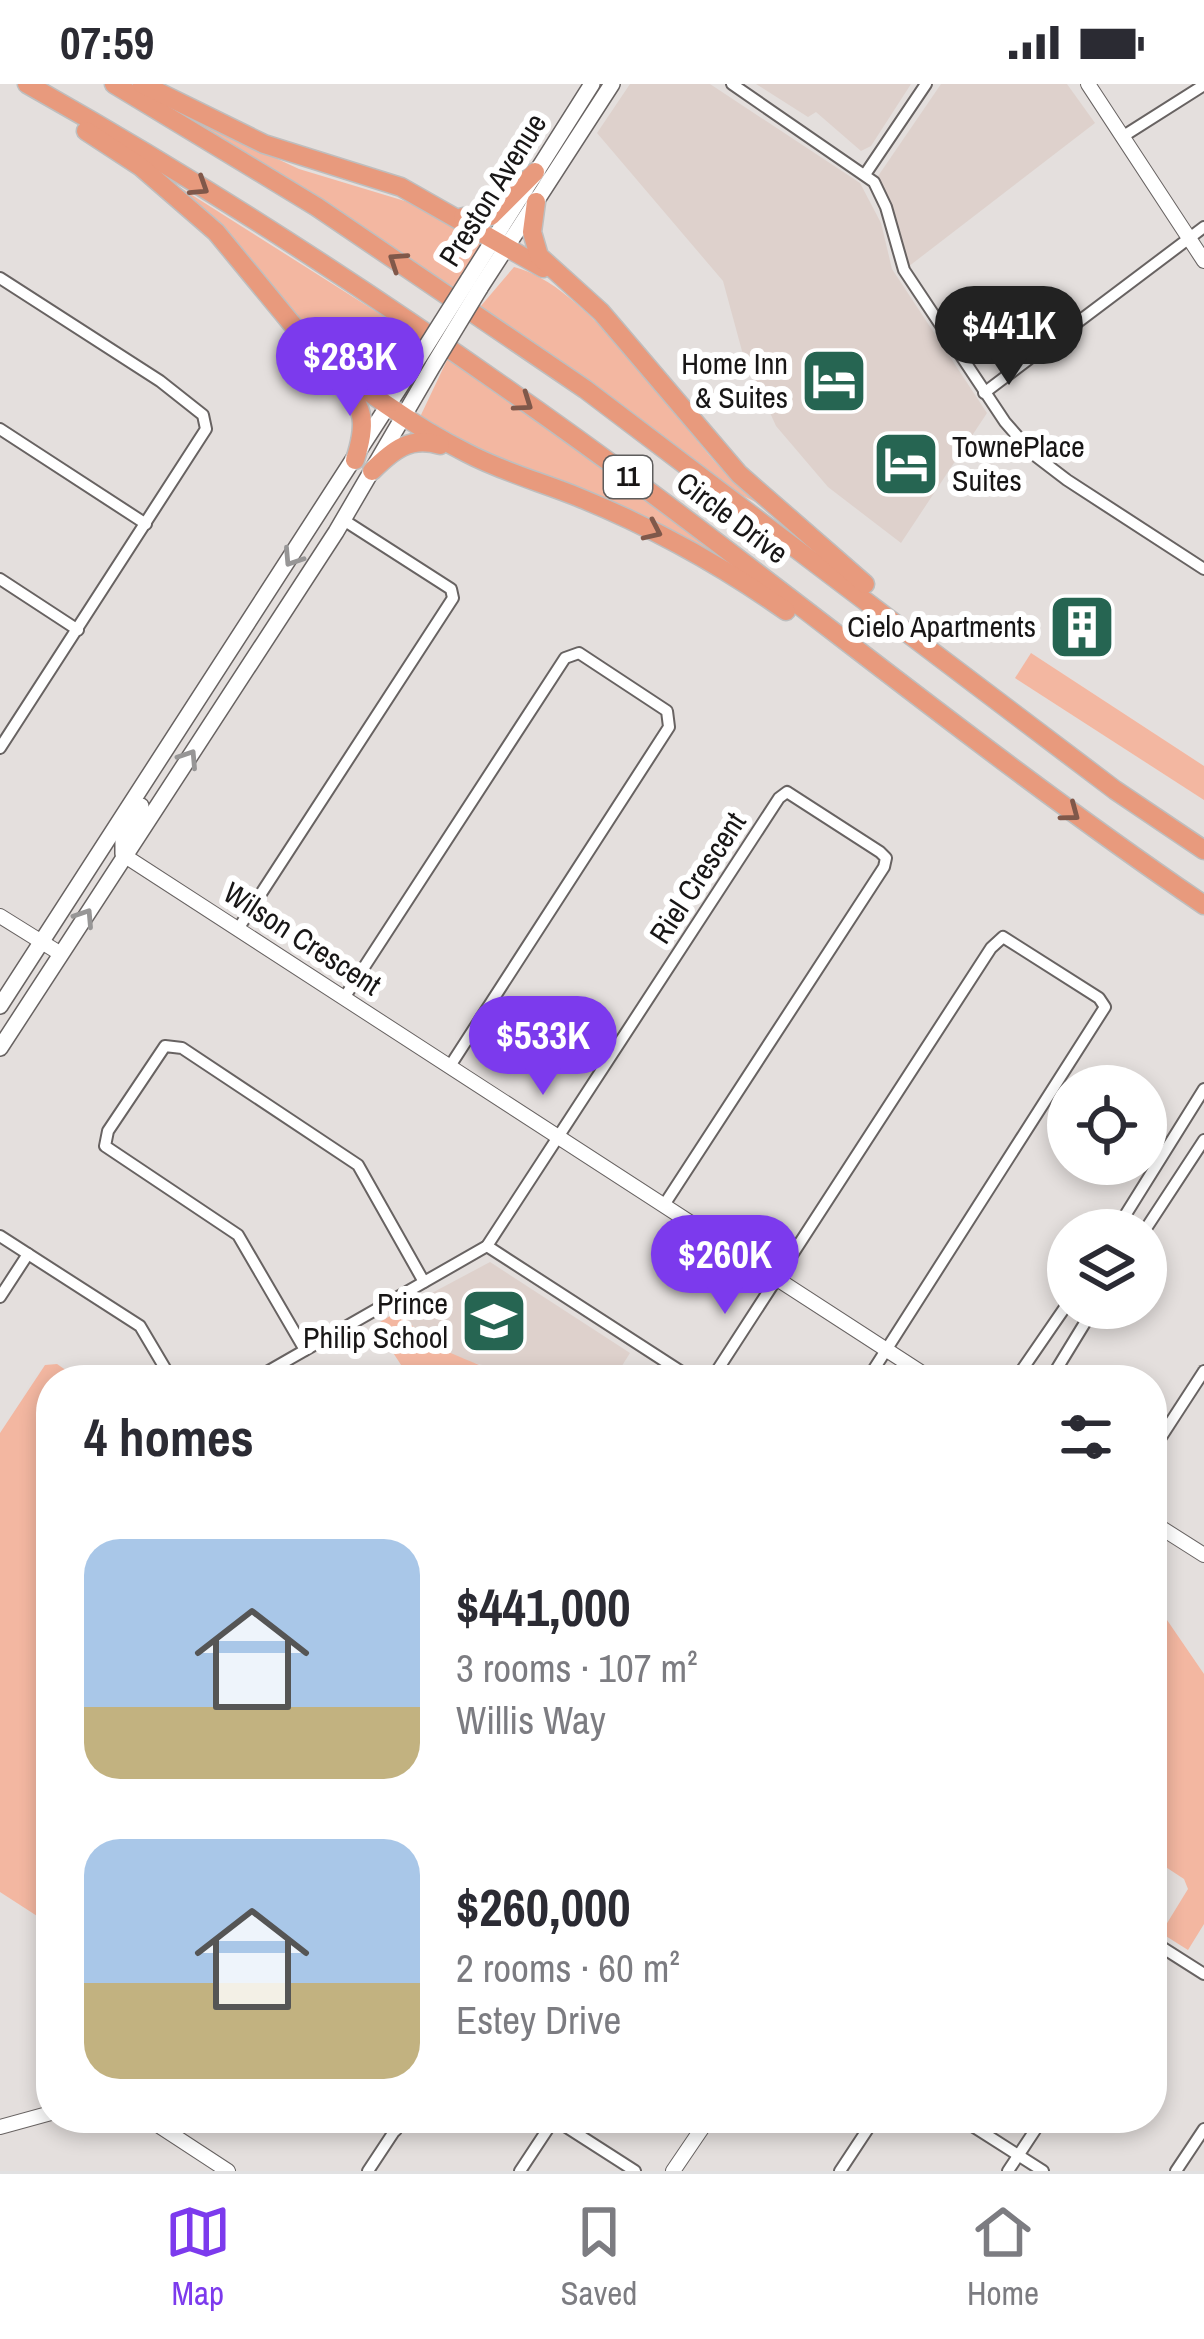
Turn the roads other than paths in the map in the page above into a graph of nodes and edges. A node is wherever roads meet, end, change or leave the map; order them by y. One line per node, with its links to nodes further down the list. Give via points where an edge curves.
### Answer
1 (10, 84): 23 (highway, via 178,198)
2 (27, 84): 38 (highway, Circle Drive / 11, one-way to 38, via 451,352)
3 (114, 84): 36 (highway, Circle Drive / 11, one-way to 3, via 585,388 317,207)
4 (142, 84): 16 (highway, via 264,144 401,187)
5 (592, 84): 13 (main road, Preston Avenue)
6 (612, 84): 15 (main road, Preston Avenue)
7 (722, 84): 10 (street)
8 (926, 84): 14 (street)
9 (1088, 84): 12 (street)
10 (732, 85): 14 (street)
11 (1204, 85): 12 (street)
12 (1122, 137): 18 (street)
13 (536, 172): 16 (highway, via 491,216); 19 (main road, Preston Avenue)
14 (866, 173): 24 (street, via 886,207 904,270)
15 (536, 202): 19 (main road, Preston Avenue); 22 (highway, via 539,256)
16 (459, 217): 19 (highway)
17 (1204, 227): 18 (street)
18 (1188, 238): 20 (street); 24 (street)
19 (501, 242): 22 (highway); 25 (main road, Preston Avenue, bridge)
20 (1204, 261)
21 (0, 278): 31 (street, via 203,415 206,428)
22 (577, 290): 36 (highway, via 740,474)
23 (302, 338): 25 (highway); 28 (highway, via 356,397)
24 (984, 393): 33 (street, via 1033,454)
25 (395, 411): 27 (highway); 28 (main road, Preston Avenue)
26 (0, 429): 31 (street)
27 (468, 454): 28 (highway, via 409,443); 38 (highway, one-way to 38, via 691,550)
28 (363, 465): 29 (main road, Preston Avenue); 30 (main road, Preston Avenue)
29 (324, 508): 32 (main road, Preston Avenue, via 332,517); 39 (main road, Preston Avenue, one-way to 39)
30 (342, 519): 32 (main road, Preston Avenue); 45 (street, via 451,589 453,598)
31 (146, 524): 35 (street)
32 (316, 560): 41 (main road, Preston Avenue, one-way to 32)
33 (1204, 568)
34 (0, 579): 35 (street)
35 (78, 630): 37 (street)
36 (1033, 727): 40 (highway, Circle Drive / 11)
37 (0, 747)
38 (1012, 768): 43 (highway, Circle Drive / 11, one-way to 43)
39 (145, 787): 41 (main road, Preston Avenue, via 121,848); 42 (main road, Preston Avenue)
40 (1204, 850)
41 (125, 856): 42 (main road); 45 (street, Wilson Crescent); 47 (main road, Preston Avenue, one-way to 41)
42 (96, 858): 46 (main road, Preston Avenue)
43 (1204, 905)
44 (0, 916): 46 (street)
45 (238, 929): 48 (street, Wilson Crescent)
46 (42, 942): 47 (street); 49 (main road, Preston Avenue)
47 (61, 954): 50 (main road, Preston Avenue)
48 (344, 998): 51 (street, Wilson Crescent); 51 (street, via 565,658 580,653 667,711 670,727)
49 (0, 1006)
50 (0, 1048)
51 (450, 1066): 53 (street, Wilson Crescent)
52 (1204, 1089): 56 (street)
53 (558, 1137): 55 (street, Wilson Crescent); 55 (street, Riel Crescent, via 787,792 880,852 884,867); 59 (street)
54 (1204, 1140): 57 (street)
55 (664, 1205): 61 (street, Wilson Crescent)
56 (1129, 1209)
57 (1159, 1209)
58 (0, 1236): 60 (street)
59 (488, 1246): 62 (street); 70 (street)
60 (28, 1254): 63 (street); 68 (street, via 140,1326)
61 (777, 1279): 67 (street, Wilson Crescent); 67 (street, via 991,948 1003,937 1013,942 1105,1007); 71 (street)
62 (424, 1282): 66 (street); 66 (street, via 358,1165 182,1048 165,1046 104,1146 238,1235)
63 (0, 1297)
64 (1050, 1329): 74 (street)
65 (1081, 1329): 75 (street)
66 (305, 1350): 69 (street)
67 (887, 1350): 72 (street); 73 (street, Wilson Crescent)
68 (163, 1365)
69 (279, 1365)
70 (671, 1365)
71 (721, 1365)
72 (877, 1365)
73 (910, 1365)
74 (1025, 1365)
75 (1058, 1365)
76 (1204, 1372): 77 (street)
77 (1167, 1428)
78 (1167, 1532): 79 (street)
79 (1204, 1555)
80 (1167, 1953): 81 (street)
81 (1204, 1975)
82 (36, 2117): 83 (street)
83 (0, 2127)
84 (1204, 2129): 102 (street)
85 (169, 2133): 94 (street)
86 (393, 2133): 95 (street)
87 (545, 2133): 96 (street)
88 (578, 2133): 97 (street)
89 (699, 2133): 98 (street)
90 (865, 2133): 99 (street)
91 (984, 2133): 93 (street)
92 (1033, 2133): 93 (street)
93 (1019, 2155): 100 (street); 101 (street)
94 (228, 2171)
95 (368, 2171)
96 (520, 2171)
97 (635, 2171)
98 (674, 2171)
99 (841, 2171)
100 (1008, 2171)
101 (1043, 2171)
102 (1176, 2171)

